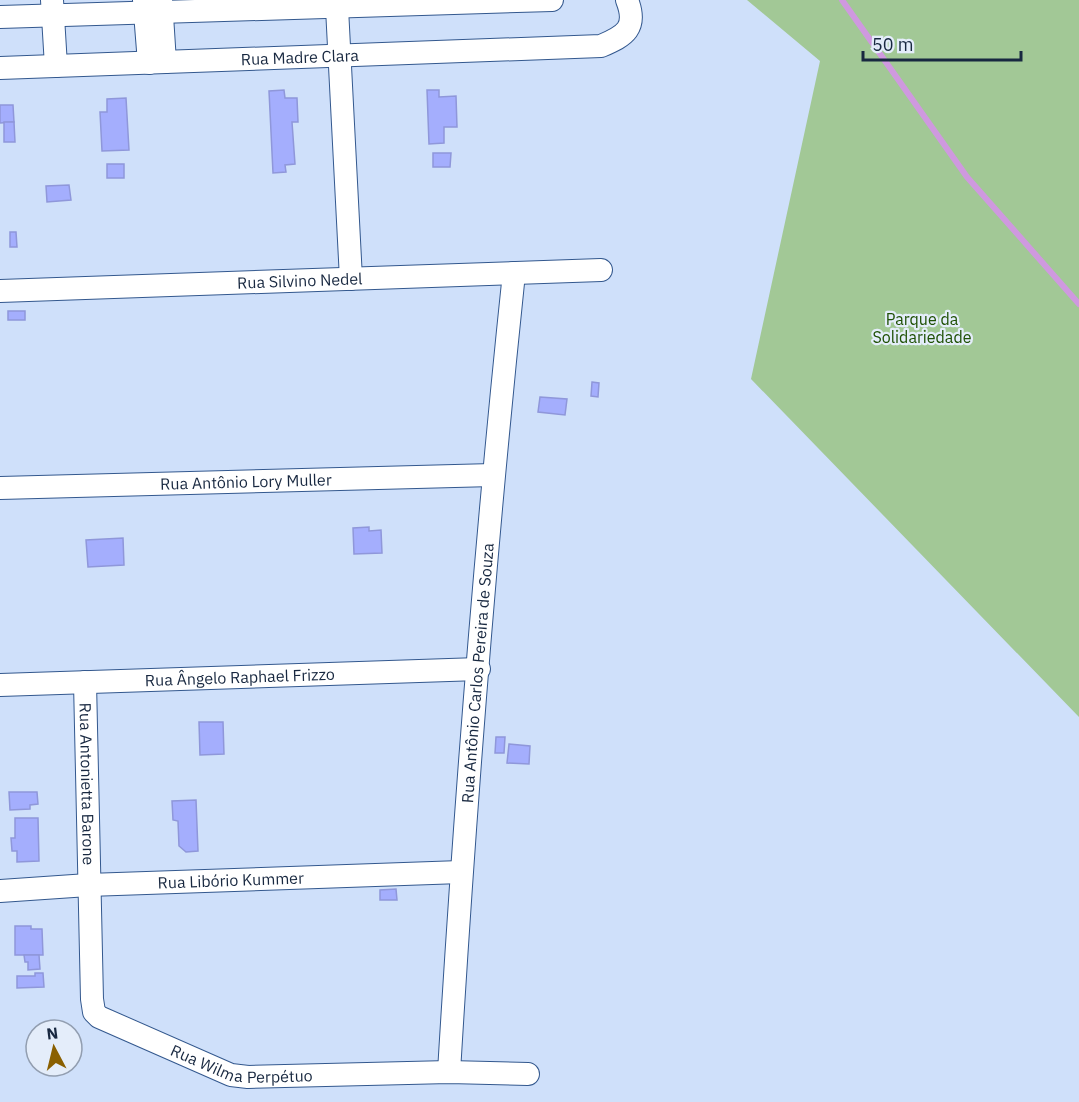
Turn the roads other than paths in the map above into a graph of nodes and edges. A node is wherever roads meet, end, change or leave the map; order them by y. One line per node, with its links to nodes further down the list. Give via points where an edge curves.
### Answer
1 (552, 0): 5 (street)
2 (627, 0): 7 (street, Rua Madre Clara, via 632,18 627,32 601,46)
3 (153, 6): 4 (street); 5 (street); 8 (street)
4 (52, 8): 6 (street); 9 (street)
5 (337, 8): 7 (street)
6 (0, 17)
7 (338, 56): 8 (street, Rua Madre Clara); 13 (street)
8 (157, 63): 9 (street, Rua Madre Clara)
9 (56, 66): 10 (street, Rua Madre Clara)
10 (0, 68)
11 (601, 270): 12 (street, Rua Silvino Nedel)
12 (514, 273): 13 (street, Rua Silvino Nedel); 15 (street, Rua Antônio Carlos Pereira de Souza)
13 (351, 279): 14 (street, Rua Silvino Nedel)
14 (0, 291)
15 (493, 475): 16 (street, Rua Antônio Lory Muller); 17 (street, Rua Antônio Carlos Pereira de Souza)
16 (0, 488)
17 (478, 669): 18 (street, Rua Ângelo Raphael Frizzo); 20 (street, Rua Antônio Carlos Pereira de Souza)
18 (85, 682): 19 (street, Rua Ângelo Raphael Frizzo); 21 (street, Rua Antonietta Barone)
19 (0, 685)
20 (461, 872): 21 (street, Rua Libório Kummer); 23 (street, Rua Antônio Carlos Pereira de Souza)
21 (88, 885): 22 (street, Rua Libório Kummer); 23 (street, Rua Wilma Perpétuo, via 92,999 99,1017 231,1075)
22 (0, 891)
23 (449, 1072): 24 (street, Rua Wilma Perpétuo)
24 (528, 1074)

